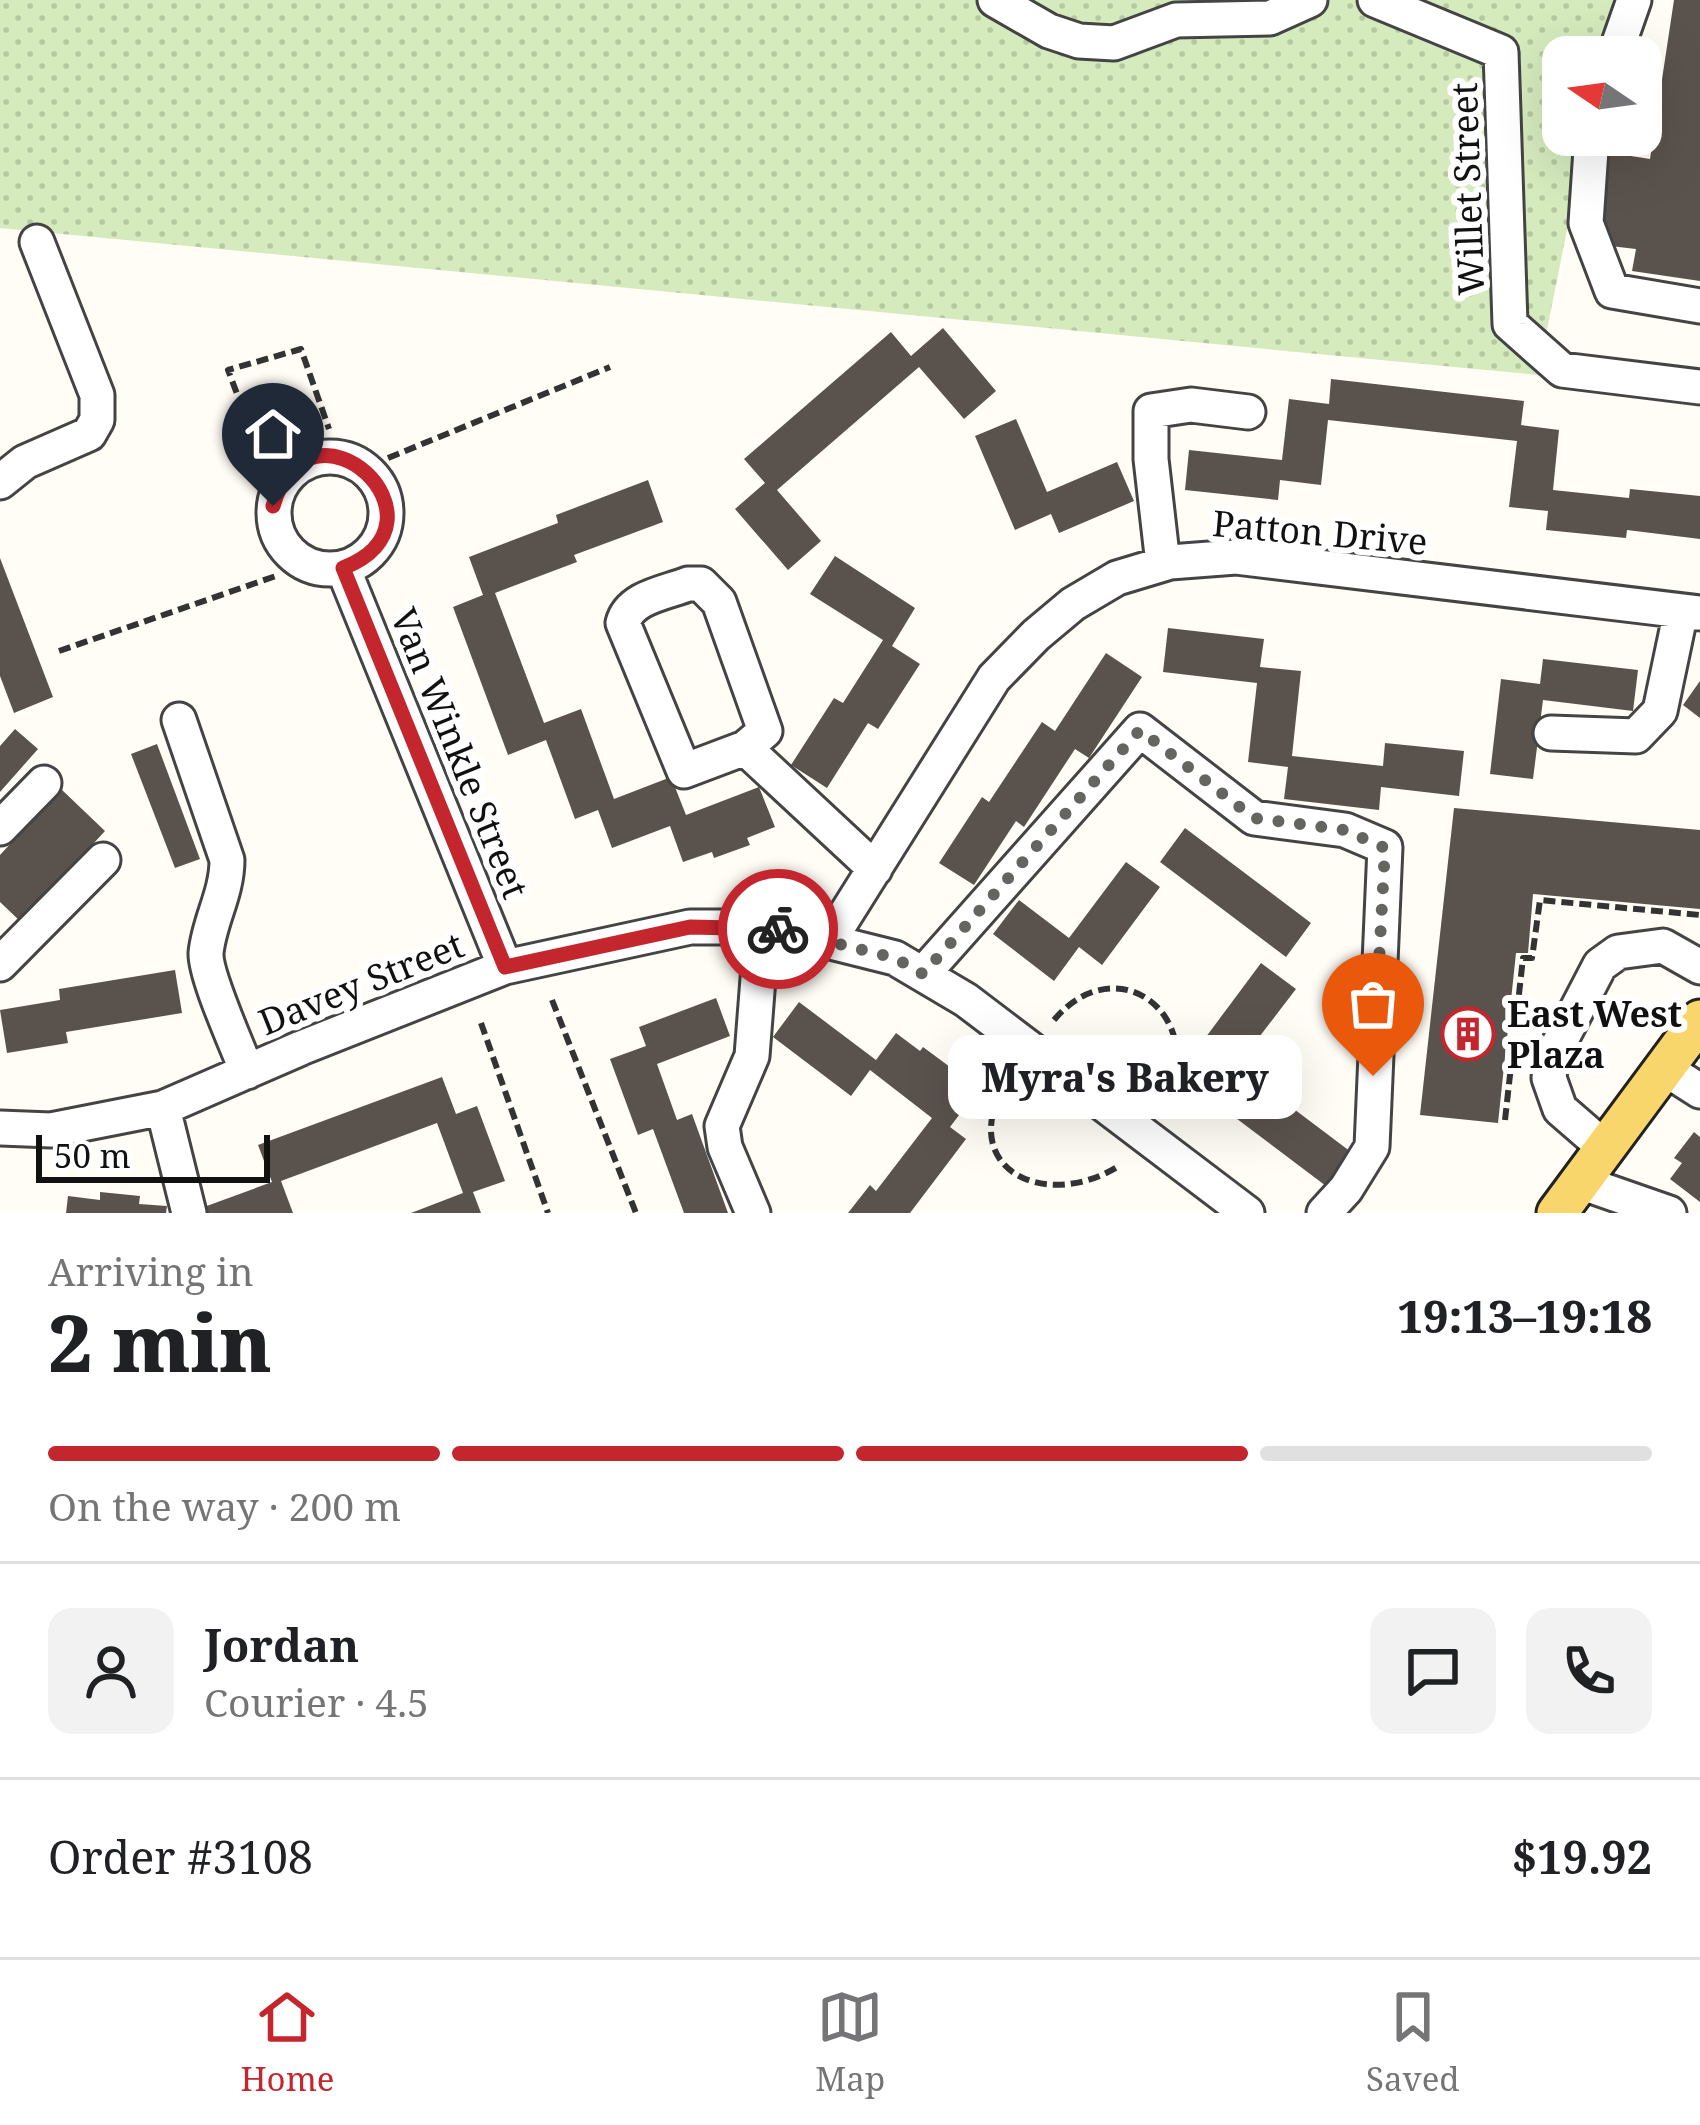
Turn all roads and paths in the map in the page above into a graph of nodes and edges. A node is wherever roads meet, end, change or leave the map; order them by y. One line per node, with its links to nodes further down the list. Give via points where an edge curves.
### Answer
1 (995, 0): 6 (street, via 1079,41 1114,43)
2 (1158, 0): 6 (street)
3 (1310, 0): 6 (street, via 1270,18)
4 (1375, 0): 12 (street, Willet Street, via 1502,52 1510,324 1562,370)
5 (1634, 0): 7 (street)
6 (1194, 20)
7 (1621, 36)
8 (1591, 156): 10 (street, via 1586,223 1612,291)
9 (37, 242): 17 (street, via 97,395 97,420 89,434)
10 (1700, 306)
11 (610, 367): 15 (path)
12 (1700, 387)
13 (1248, 412): 18 (street, via 1191,405 1151,411)
14 (329, 429): 16 (path, via 301,349 228,370)
15 (388, 458)
16 (262, 460)
17 (0, 482)
18 (1163, 564): 21 (street, Patton Drive, via 1236,557); 29 (street, Patton Drive, via 1073,604 994,678)
19 (343, 568): 33 (street, Van Winkle Street)
20 (276, 576): 22 (path)
21 (1691, 612): 24 (street, via 1660,711 1636,736)
22 (59, 651)
23 (179, 720): 41 (street, via 227,860 207,963)
24 (1551, 733)
25 (745, 748): 25 (street, via 765,731 712,592 688,584 627,610 626,632 684,771); 29 (street)
26 (44, 783): 27 (street)
27 (0, 828)
28 (103, 860): 32 (street)
29 (875, 869): 31 (street, Patton Drive)
30 (762, 927): 31 (street, Davey Street); 33 (street, Davey Street, via 690,927); 53 (street, via 752,1057 722,1126)
31 (830, 941): 35 (street, Davey Street)
32 (0, 964)
33 (505, 967): 41 (street, Davey Street)
34 (1700, 968): 47 (street, via 1663,946 1618,952 1600,965 1549,1078 1560,1109)
35 (923, 974): 54 (street, Davey Street); 55 (street, via 1140,730 1254,818 1345,830 1385,848 1372,1147)
36 (552, 1000): 50 (path)
37 (1054, 1020): 44 (path, via 1072,1002 1105,989 1147,997 1180,1053)
38 (1700, 1020): 40 (main road)
39 (482, 1023): 52 (path)
40 (1664, 1067): 43 (street); 47 (main road)
41 (247, 1072): 45 (street, Davey Street)
42 (1007, 1081): 48 (path, via 992,1124 1001,1165 1015,1180 1056,1194)
43 (1700, 1091)
44 (1165, 1103)
45 (163, 1108): 46 (street, Davey Street, via 51,1130); 51 (street)
46 (0, 1128)
47 (1605, 1148): 49 (main road)
48 (1119, 1166)
49 (1569, 1197): 56 (street)
50 (633, 1212)
51 (189, 1213)
52 (548, 1213)
53 (753, 1213)
54 (1247, 1213)
55 (1324, 1213)
56 (1669, 1213)

